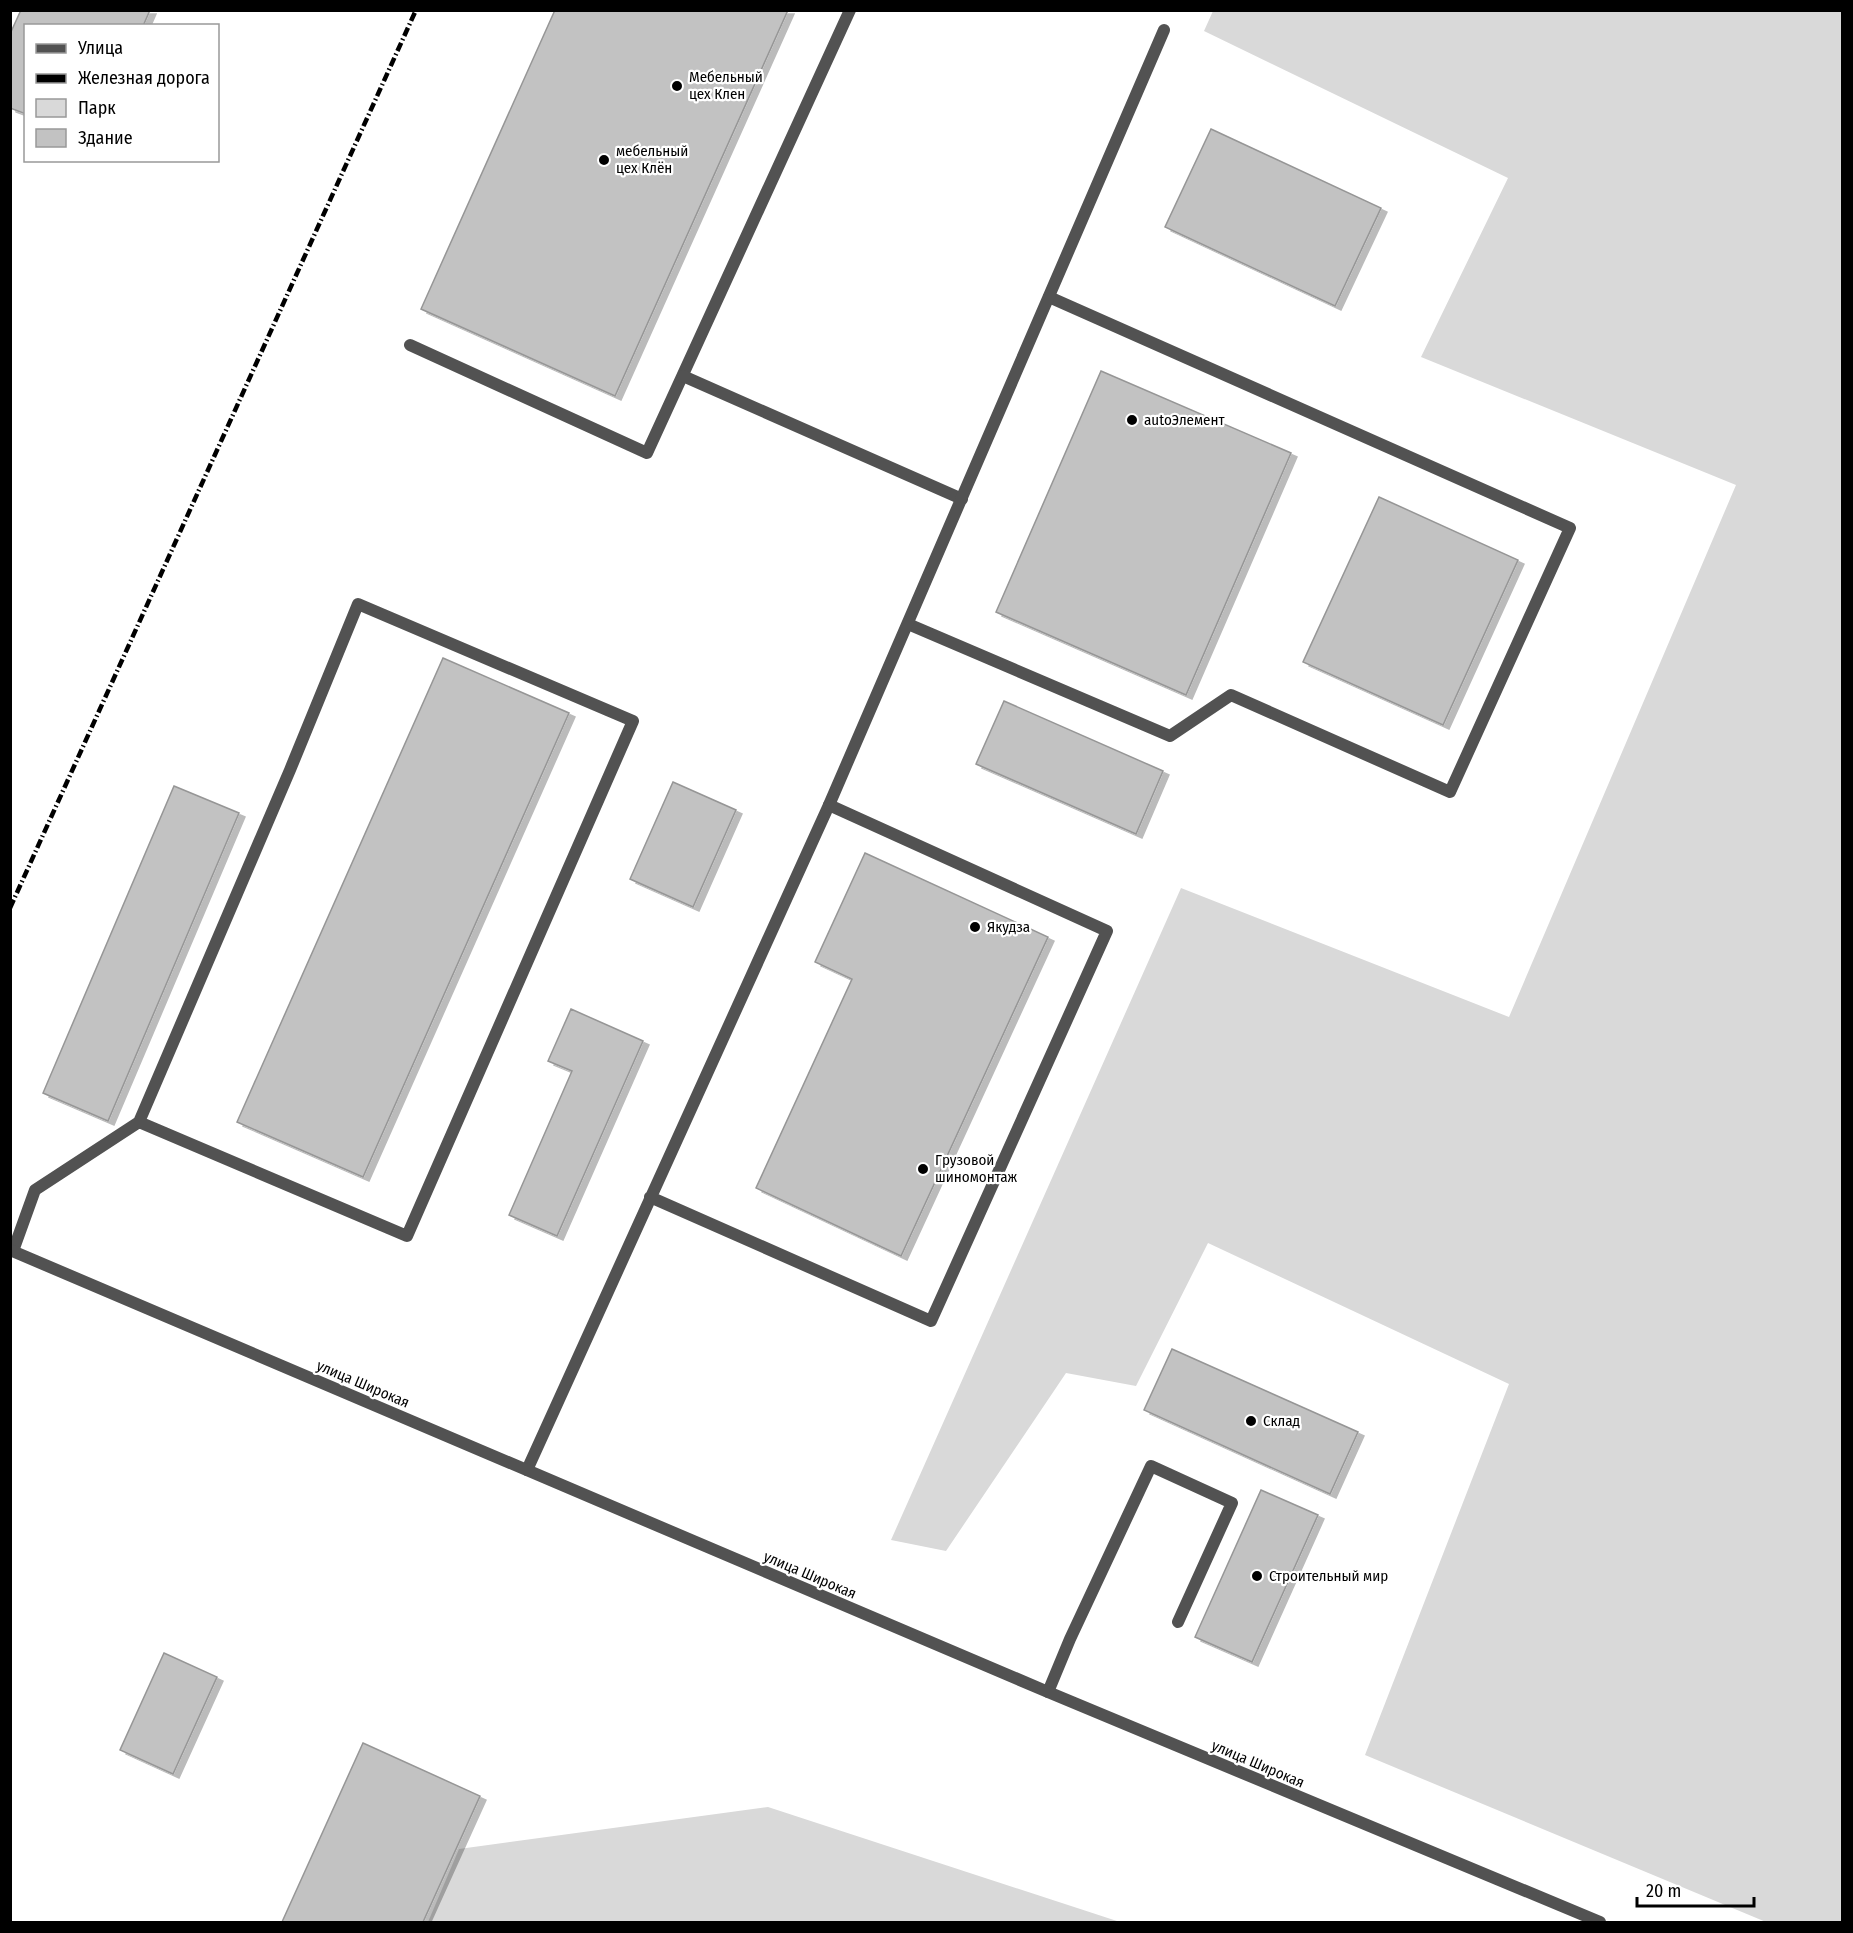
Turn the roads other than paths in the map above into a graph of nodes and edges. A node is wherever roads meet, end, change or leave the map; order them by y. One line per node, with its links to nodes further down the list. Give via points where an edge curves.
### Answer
1 (850, 10): 5 (street)
2 (1164, 30): 3 (street)
3 (1049, 297): 6 (street); 7 (street, via 1570,528 1450,792 1231,695 1170,736)
4 (410, 345): 5 (street, via 647,453)
5 (683, 376): 6 (street)
6 (962, 499): 7 (street)
7 (908, 624): 8 (street)
8 (829, 805): 10 (street); 10 (street, via 1107,931 931,1321)
9 (139, 1122): 9 (street, via 407,1236 633,721 358,603); 11 (street, via 35,1190)
10 (650, 1197): 12 (street)
11 (12, 1251): 12 (street, улица Широкая)
12 (527, 1470): 14 (street, улица Широкая)
13 (1178, 1622): 14 (street, via 1232,1503 1151,1466)
14 (1048, 1692): 15 (street, улица Широкая)
15 (1600, 1923)

